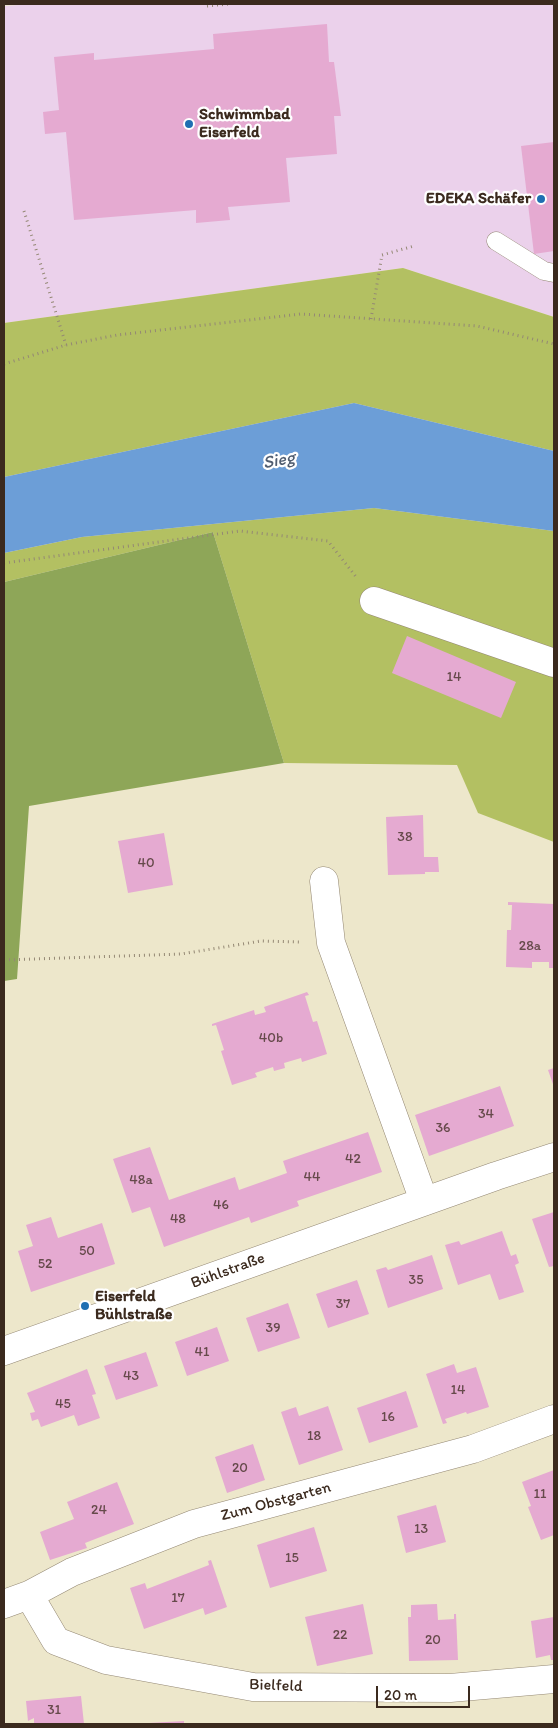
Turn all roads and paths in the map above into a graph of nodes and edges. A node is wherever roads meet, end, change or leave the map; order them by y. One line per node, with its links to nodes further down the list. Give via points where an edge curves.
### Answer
1 (229, 4): 2 (path)
2 (207, 6)
3 (24, 211): 9 (path)
4 (496, 241): 6 (lane, via 544,271)
5 (414, 246): 7 (path, via 382,255)
6 (554, 273)
7 (371, 319): 8 (path, via 477,326); 9 (path, via 300,314 117,335)
8 (554, 344)
9 (66, 345): 10 (path)
10 (4, 364)
11 (4, 563): 12 (path, via 240,531 328,541)
12 (374, 601): 13 (street)
13 (554, 663)
14 (324, 881): 15 (street)
15 (331, 943): 16 (path, via 261,941 181,954); 18 (street)
16 (4, 960)
17 (554, 1157): 18 (street, Bühlstraße)
18 (424, 1201): 19 (street, Bühlstraße)
19 (4, 1351)
20 (554, 1419): 21 (street, Zum Obstgarten, via 473,1448 194,1524 72,1572)
21 (29, 1595): 22 (street, Zum Obstgarten); 23 (street, Bielfeld, via 56,1640 106,1660 254,1687 450,1688)
22 (4, 1604)
23 (554, 1679)

